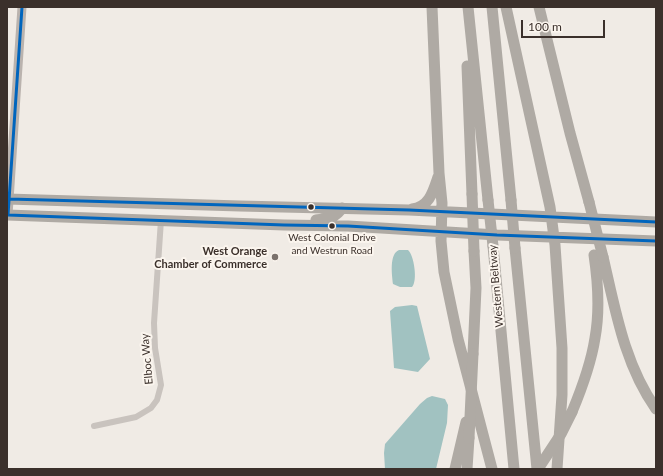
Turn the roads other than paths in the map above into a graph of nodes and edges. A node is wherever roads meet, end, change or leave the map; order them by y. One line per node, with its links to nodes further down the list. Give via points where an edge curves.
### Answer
1 (22, 7): 9 (street)
2 (432, 7): 8 (highway)
3 (468, 7): 7 (highway, Western Beltway)
4 (492, 7): 32 (highway, Western Beltway, bridge)
5 (506, 7): 16 (highway)
6 (539, 7): 24 (highway)
7 (469, 24): 25 (highway, bridge, via 467,47 476,288); 31 (highway, Western Beltway, bridge)
8 (439, 173): 13 (highway, via 428,200 421,207); 14 (highway)
9 (8, 199): 10 (highway); 15 (street)
10 (165, 204): 11 (highway); 17 (highway, via 150,214)
11 (180, 204): 12 (highway); 18 (highway, via 165,213)
12 (342, 208): 13 (highway); 20 (highway, via 333,217)
13 (409, 210): 14 (highway)
14 (442, 212): 16 (highway); 21 (highway)
15 (7, 215): 17 (highway)
16 (551, 218): 19 (highway); 22 (highway)
17 (124, 220): 18 (highway)
18 (162, 220): 20 (highway); 27 (street, Elboc Way, via 154,324 161,385 157,400 151,408 136,418)
19 (656, 222)
20 (292, 225): 21 (highway, via 366,226)
21 (441, 232): 22 (highway); 30 (highway, via 449,302)
22 (554, 236): 23 (highway); 33 (highway, via 562,348 562,395)
23 (656, 241)
24 (598, 256): 26 (highway, via 635,373); 32 (highway, bridge, via 598,311 595,338 584,382 561,434)
25 (474, 354): 28 (highway, bridge, via 466,422); 29 (highway, bridge)
26 (656, 409)
27 (94, 426)
28 (455, 469)
29 (467, 469)
30 (492, 469)
31 (514, 469)
32 (538, 469)
33 (556, 469)

